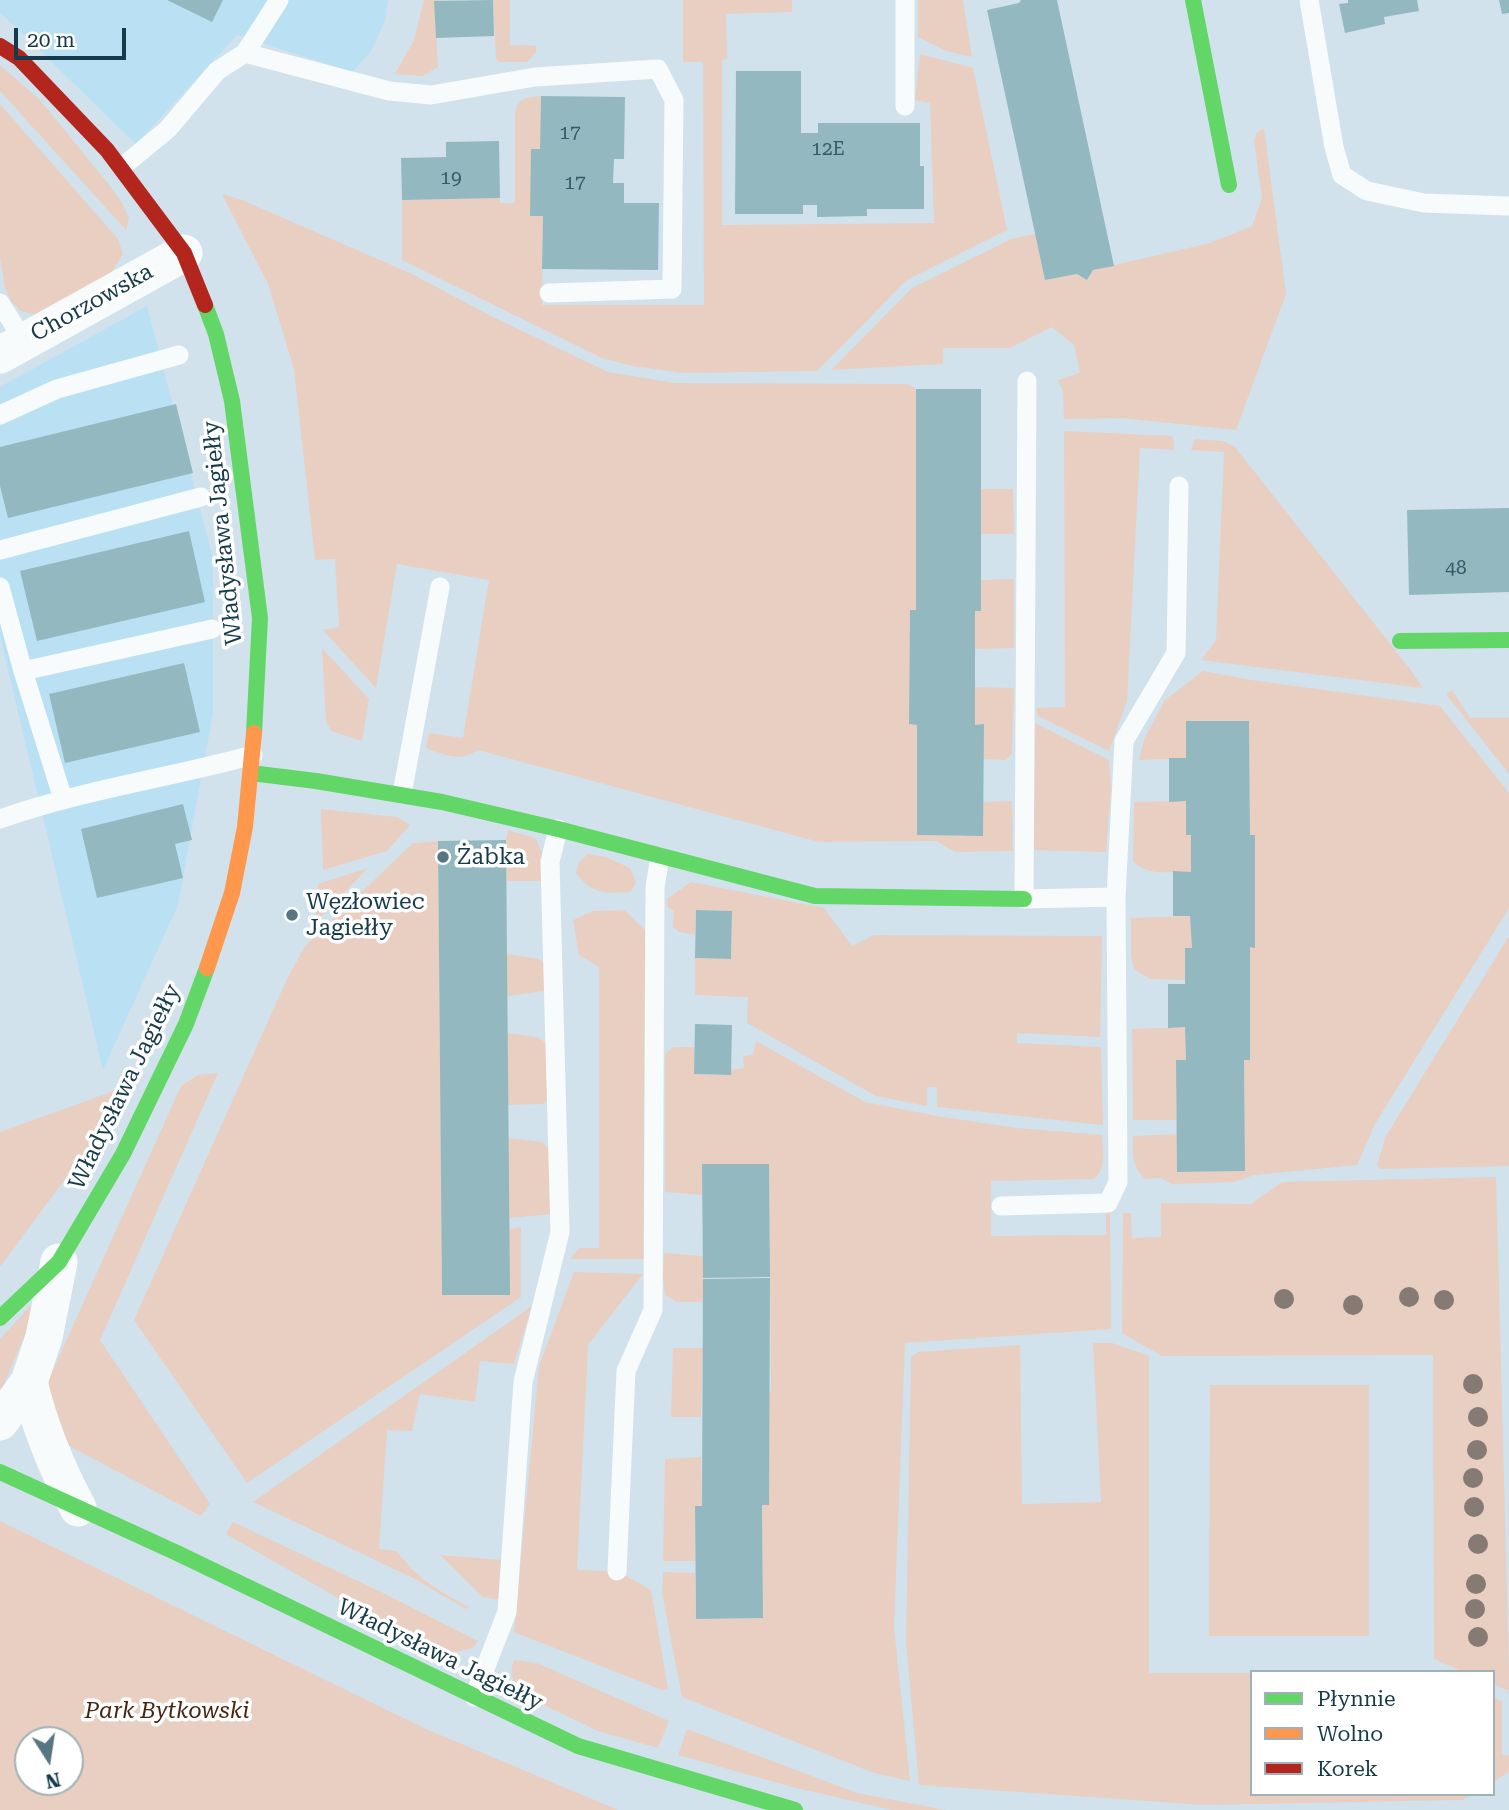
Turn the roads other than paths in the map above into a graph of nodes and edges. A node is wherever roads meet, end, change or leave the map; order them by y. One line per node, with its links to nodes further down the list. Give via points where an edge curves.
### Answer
1 (279, 0): 6 (lane)
2 (905, 0): 7 (lane)
3 (1193, 0): 9 (street)
4 (1308, 0): 10 (lane, via 1342,175 1367,191 1424,203)
5 (0, 46): 8 (street, Władysława Jagiełły, via 19,58)
6 (245, 52): 8 (lane, via 217,71 168,129); 12 (lane, via 389,91 431,95 535,77 658,69 674,100 672,289)
7 (905, 106)
8 (122, 167): 11 (street, Władysława Jagiełły)
9 (1229, 186)
10 (1509, 206)
11 (184, 253): 14 (street, Chorzowska); 27 (street, Władysława Jagiełły, via 216,334 232,401 260,618)
12 (549, 293)
13 (0, 303): 14 (lane)
14 (12, 348)
15 (179, 355): 17 (lane, via 57,389)
16 (1027, 381): 34 (lane)
17 (0, 415)
18 (1179, 486): 33 (lane, via 1177,653 1124,741)
19 (201, 497): 20 (lane)
20 (0, 550)
21 (0, 587): 26 (lane)
22 (440, 587): 28 (lane)
23 (212, 629): 26 (lane)
24 (1509, 640): 25 (street)
25 (1400, 641)
26 (23, 671): 29 (lane)
27 (252, 764): 28 (street); 29 (lane, via 197,770); 36 (street, Władysława Jagiełły, via 246,827 232,893 186,1024 123,1154)
28 (402, 794): 31 (street)
29 (63, 799): 30 (lane)
30 (0, 818)
31 (558, 829): 32 (street); 43 (lane, via 550,862 560,1232 523,1382 507,1612)
32 (660, 857): 34 (street, via 815,896); 42 (lane, via 655,887 653,1310 626,1371)
33 (1116, 897): 34 (lane); 35 (lane, via 1118,1182 1108,1203)
34 (1024, 899)
35 (1002, 1206)
36 (59, 1262): 37 (street, Władysława Jagiełły); 38 (street, via 44,1337)
37 (0, 1318)
38 (29, 1382): 39 (street); 41 (street, via 53,1460)
39 (0, 1422)
40 (0, 1472): 41 (street, Władysława Jagiełły)
41 (78, 1508): 43 (street, Władysława Jagiełły)
42 (617, 1572)
43 (474, 1697): 44 (street, Władysława Jagiełły, via 578,1746)
44 (796, 1810)

